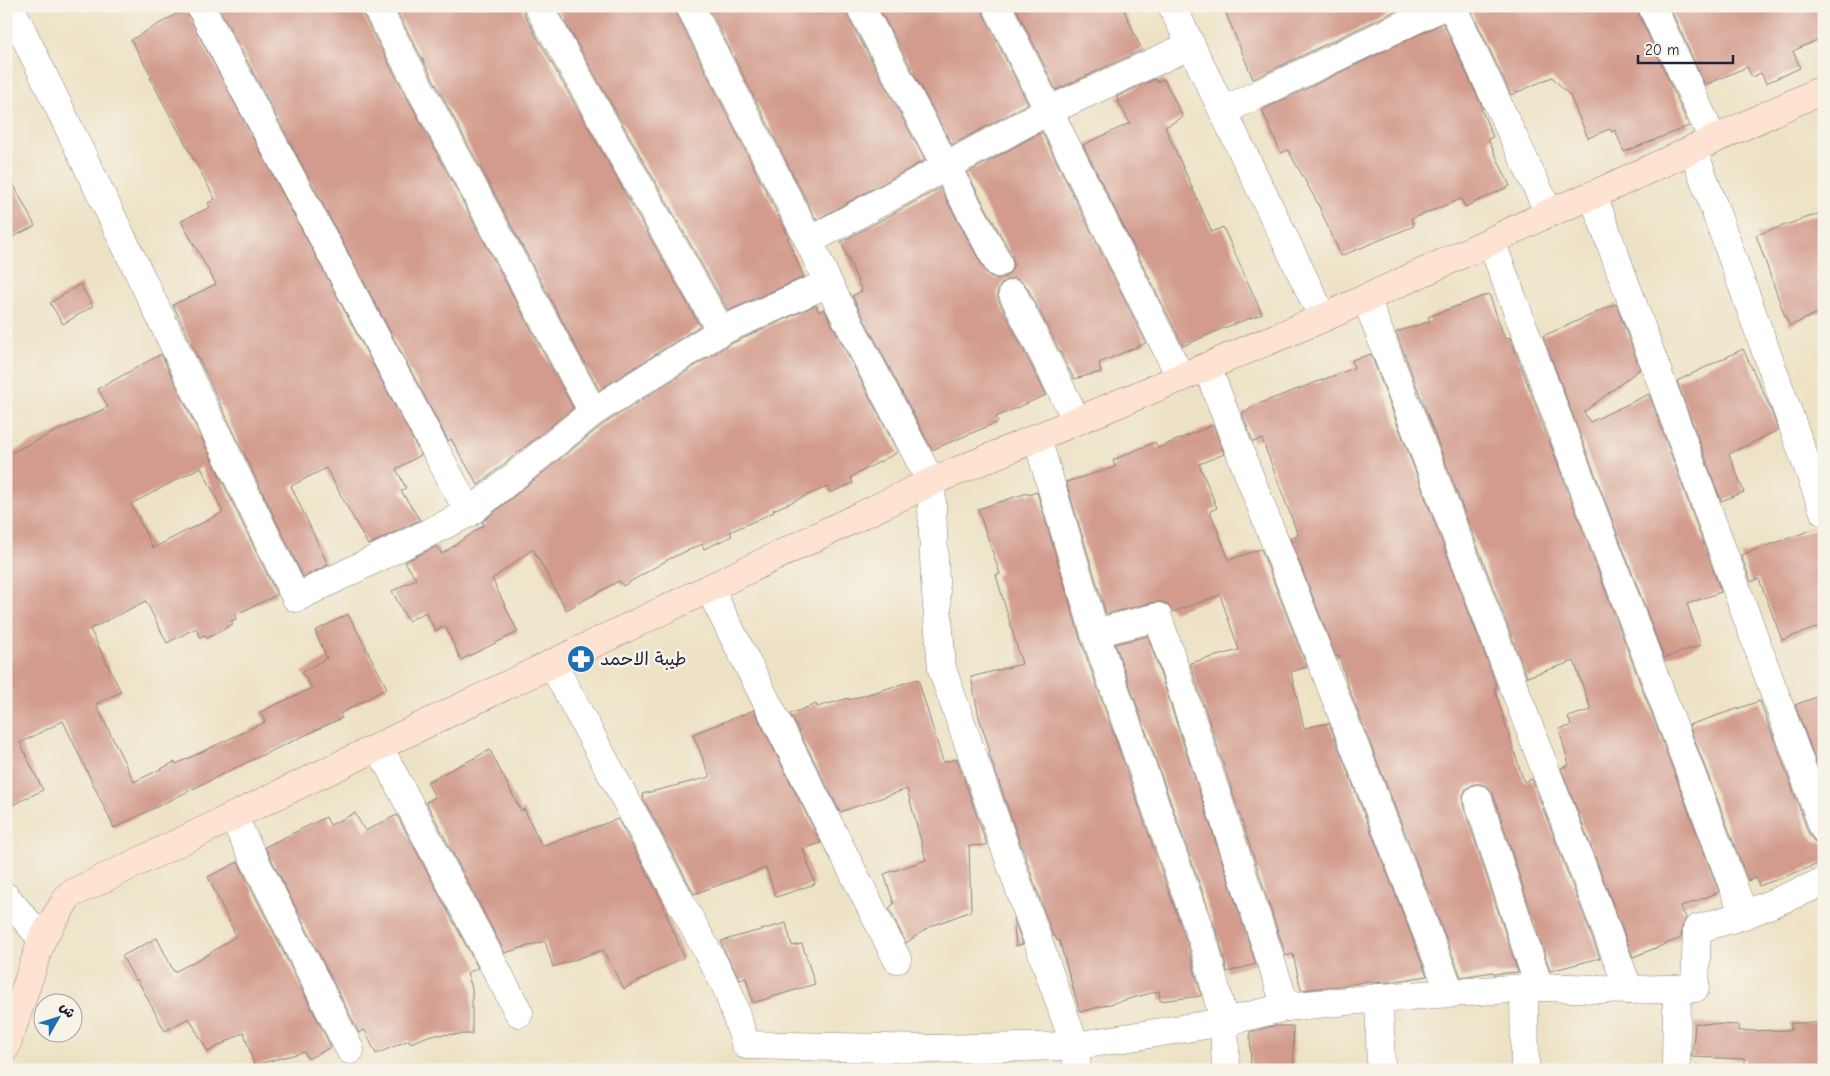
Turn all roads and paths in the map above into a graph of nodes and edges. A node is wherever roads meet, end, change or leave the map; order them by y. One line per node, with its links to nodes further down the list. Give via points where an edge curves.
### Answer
1 (10, 6): 35 (street, via 296,598)
2 (200, 6): 35 (street)
3 (376, 6): 30 (street)
4 (538, 6): 27 (street)
5 (690, 6): 20 (street)
6 (860, 6): 17 (street)
7 (997, 6): 14 (street)
8 (1172, 6): 12 (street)
9 (1443, 6): 15 (street)
10 (1452, 6): 19 (street)
11 (1652, 6): 16 (street)
12 (1190, 45): 14 (street); 15 (street)
13 (1824, 89): 16 (main road)
14 (1048, 111): 17 (street); 29 (street)
15 (1223, 111): 26 (street)
16 (1703, 145): 18 (main road); 34 (street)
17 (947, 167): 20 (street); 22 (street)
18 (1593, 195): 19 (main road); 42 (street)
19 (1549, 213): 21 (main road)
20 (808, 241): 23 (street)
21 (1491, 241): 25 (main road); 45 (street)
22 (998, 263)
23 (828, 283): 27 (street); 33 (street)
24 (1013, 294): 31 (street)
25 (1366, 298): 26 (main road); 50 (street)
26 (1323, 318): 28 (main road)
27 (721, 331): 30 (street)
28 (1207, 367): 29 (main road); 51 (street)
29 (1181, 378): 31 (main road)
30 (593, 412): 35 (street)
31 (1076, 421): 32 (main road)
32 (1037, 438): 33 (main road); 37 (street)
33 (931, 482): 36 (main road); 58 (street, via 942,669)
34 (1822, 502)
35 (469, 513)
36 (709, 588): 38 (main road); 47 (street)
37 (1095, 634): 53 (street, via 1158,617); 55 (street, via 1205,947)
38 (552, 663): 39 (main road); 59 (street, via 727,988 746,1044)
39 (379, 747): 41 (main road); 54 (street)
40 (1478, 798): 48 (street)
41 (233, 817): 46 (main road, via 70,895); 57 (street)
42 (1824, 829)
43 (1824, 882): 45 (street)
44 (6, 897): 46 (street)
45 (1744, 915): 49 (street, via 1697,929 1695,988)
46 (42, 939): 56 (main road)
47 (897, 959)
48 (1531, 988): 50 (street); 51 (street); 62 (street)
49 (1677, 988): 50 (street); 63 (street)
50 (1628, 990)
51 (1450, 992): 52 (street)
52 (1379, 998): 53 (street); 61 (street)
53 (1286, 1007): 55 (street)
54 (519, 1013)
55 (1224, 1022): 58 (street); 60 (street)
56 (9, 1027)
57 (350, 1050)
58 (1076, 1058): 59 (street)
59 (931, 1060)
60 (1226, 1070)
61 (1381, 1070)
62 (1525, 1070)
63 (1676, 1070)

